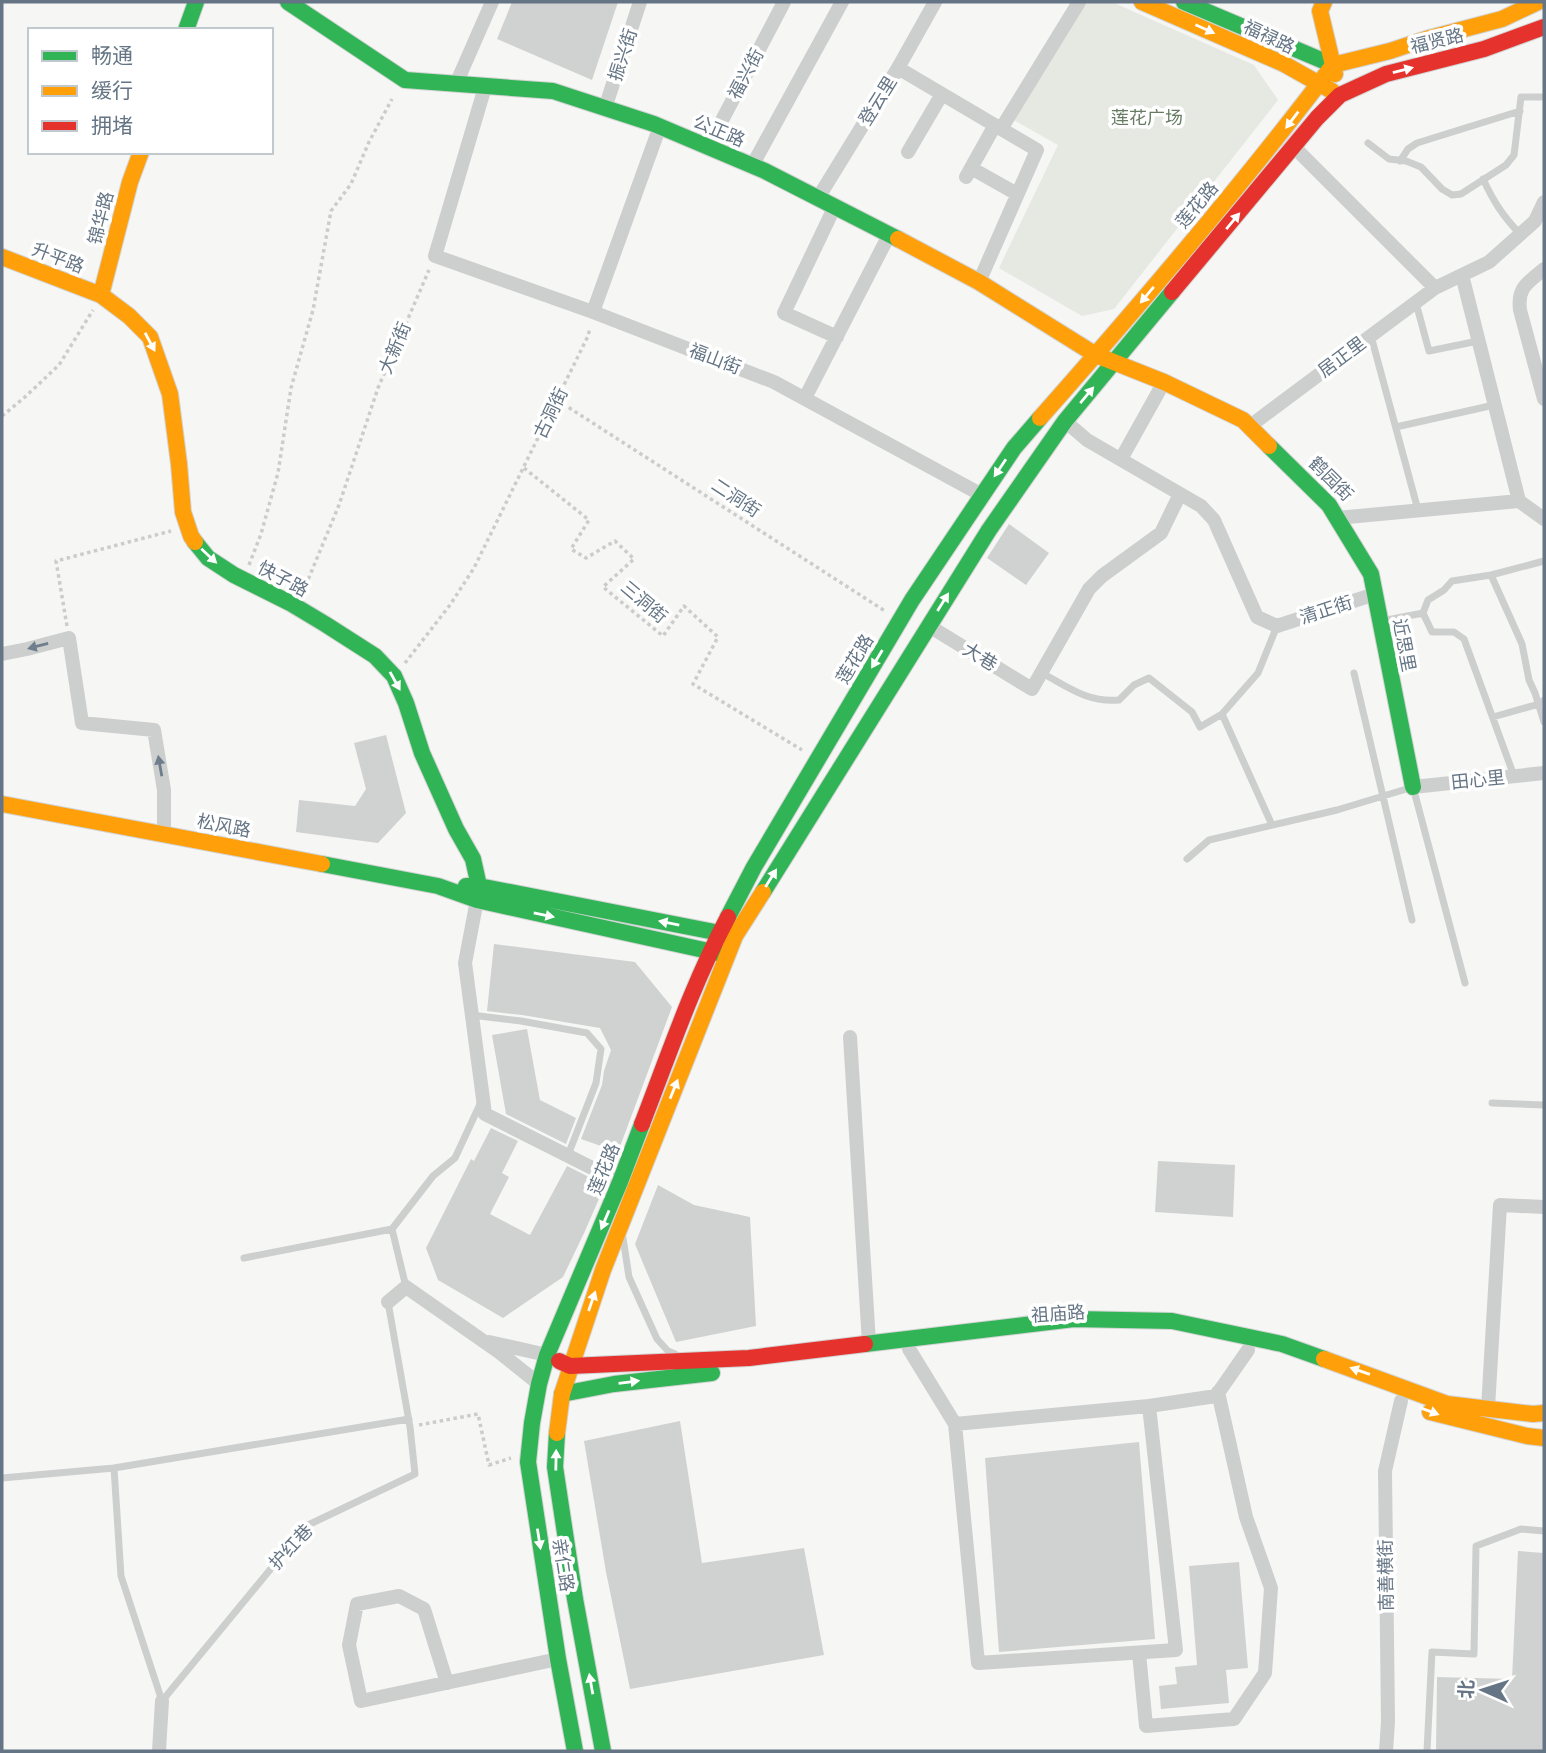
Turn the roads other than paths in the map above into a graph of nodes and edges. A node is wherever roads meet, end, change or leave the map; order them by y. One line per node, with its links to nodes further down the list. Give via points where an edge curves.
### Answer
1 (196, 2): 14 (main road)
2 (288, 2): 17 (main road, 公正路, via 405,80)
3 (492, 2): 17 (street)
4 (640, 2): 23 (street, 振兴街)
5 (785, 2): 28 (street, 福兴街)
6 (842, 2): 33 (street)
7 (935, 2): 16 (street, 登云里)
8 (1079, 2): 26 (street)
9 (1142, 2): 18 (main road, 福禄路, one-way to 18)
10 (1184, 2): 15 (main road, 福禄路)
11 (1538, 2): 15 (main road, 福贤路, via 1502,19)
12 (1322, 6): 15 (main road)
13 (1544, 27): 21 (main road, 福贤路, one-way to 13, via 1386,74 1484,49)
14 (187, 28)
15 (1333, 65): 18 (main road, 莲花路); 21 (main road)
16 (898, 68): 20 (street); 36 (street, 登云里)
17 (456, 84): 19 (main road, 公正路)
18 (1319, 84): 21 (main road, 福禄路); 52 (main road, 莲花路, one-way to 52)
19 (485, 87): 23 (main road, 公正路, via 553,91); 48 (street, 福山街, via 435,256)
20 (942, 94): 26 (street); 30 (street)
21 (1340, 95): 29 (main road, 莲花路)
22 (1544, 97): 24 (lane, via 1521,97)
23 (605, 108): 25 (main road, 公正路)
24 (1520, 111): 32 (lane, via 1417,144); 34 (lane, via 1514,155)
25 (660, 126): 28 (main road, 公正路); 48 (street)
26 (998, 127): 35 (street, via 1037,150); 35 (street, via 968,173)
27 (1368, 143): 32 (lane, via 1389,159)
28 (708, 147): 33 (main road, 公正路)
29 (1294, 147): 45 (street); 53 (main road, 莲花路, one-way to 29)
30 (908, 152)
31 (140, 154): 46 (main road, 锦华路)
32 (1400, 161): 34 (lane, via 1421,167 1452,195)
33 (752, 166): 36 (main road, 公正路)
34 (1483, 179): 39 (lane, via 1495,204)
35 (1017, 194): 44 (street)
36 (818, 198): 38 (main road, 公正路)
37 (1544, 202): 39 (street, 居正里, via 1535,221)
38 (835, 206): 40 (main road, 公正路); 50 (street, via 784,313)
39 (1520, 234): 43 (street, 居正里, via 1489,262)
40 (889, 235): 44 (main road, 公正路); 50 (street)
41 (2, 257): 46 (main road, 升平路)
42 (1544, 269): 56 (street, via 1523,287 1519,299)
43 (1462, 275): 45 (street, 居正里); 51 (street)
44 (979, 282): 52 (main road, 公正路)
45 (1435, 288): 47 (street, 居正里)
46 (101, 295): 90 (main road, 快子路, one-way to 90, via 150,337 170,394 183,512 191,536 208,558 375,656 394,677 422,753 472,859)
47 (1416, 303): 49 (street, 居正里); 51 (lane, via 1429,351)
48 (593, 312): 55 (street, 福山街)
49 (1371, 336): 59 (street, 居正里); 60 (lane)
50 (837, 337): 55 (street)
51 (1479, 341): 57 (street)
52 (1096, 355): 53 (main road, 公正路); 63 (main road, 莲花路, one-way to 63, via 1014,448)
53 (1114, 363): 54 (main road, 鹤园街); 58 (main road, 莲花路, one-way to 53)
54 (1164, 382): 59 (main road, 鹤园街); 61 (street)
55 (805, 398): 63 (street, 福山街)
56 (1544, 400)
57 (1495, 405): 60 (lane); 64 (street)
58 (1065, 422): 61 (street); 73 (main road, 莲花路, one-way to 58)
59 (1250, 426): 66 (main road, 鹤园街)
60 (1396, 427): 65 (lane)
61 (1121, 459): 62 (street)
62 (1180, 494): 74 (street, via 1214,520 1257,617); 76 (street, via 1161,533 1089,589)
63 (982, 495): 92 (main road, 莲花路, one-way to 92, via 900,620 754,867)
64 (1519, 501): 65 (street, 鹤园街); 67 (street)
65 (1418, 510): 66 (street, 鹤园街)
66 (1337, 518): 70 (main road, 近思里, via 1371,575)
67 (1544, 519)
68 (1544, 561): 69 (lane)
69 (1491, 575): 71 (lane, via 1452,581 1428,600); 78 (lane, via 1522,644 1529,680)
70 (1375, 594): 72 (main road, 近思里); 74 (street, 清正街)
71 (1423, 613): 72 (lane); 80 (lane, via 1432,632 1454,632 1464,639)
72 (1380, 622): 84 (main road, 近思里)
73 (929, 626): 76 (street, 大巷, via 1032,688); 92 (main road, 莲花路, one-way to 73)
74 (1277, 626): 79 (lane, via 1258,673)
75 (2, 654): 88 (street, one-way to 75, via 164,790 154,730 82,723 69,638)
76 (1042, 673): 79 (lane, via 1086,697 1104,701 1119,700 1149,678 1192,712 1200,727)
77 (1354, 673): 85 (lane)
78 (1541, 702): 80 (lane); 81 (lane)
79 (1222, 714): 87 (lane)
80 (1493, 717): 83 (lane)
81 (1544, 722)
82 (1544, 773): 83 (street, 田心里)
83 (1515, 776): 84 (street, 田心里)
84 (1413, 787): 85 (lane); 95 (lane)
85 (1382, 796): 87 (lane); 91 (lane)
86 (2, 804): 88 (main road, 松风路)
87 (1272, 825): 89 (lane, via 1209,840)
88 (164, 834): 90 (main road, 松风路)
89 (1187, 859)
90 (478, 893): 92 (main road, one-way to 90); 93 (main road, one-way to 93); 96 (street, via 465,963)
91 (1412, 919)
92 (727, 935): 93 (main road, 莲花路); 94 (main road, 莲花路)
93 (710, 951): 94 (main road); 102 (main road, 莲花路)
94 (727, 955): 104 (main road, 莲花路, one-way to 94)
95 (1465, 983)
96 (471, 1015): 98 (street); 101 (lane, via 587,1033 601,1049 596,1083)
97 (850, 1037): 110 (street)
98 (482, 1099): 101 (street, via 485,1114); 105 (lane, via 455,1158 433,1176)
99 (1492, 1103): 100 (lane)
100 (1544, 1105)
101 (568, 1155): 102 (street)
102 (621, 1182): 113 (main road, 莲花路, one-way to 113)
103 (1544, 1207): 121 (street, via 1500,1205)
104 (621, 1223): 114 (lane, via 629,1277 657,1339); 115 (main road, 莲花路, one-way to 104)
105 (392, 1229): 106 (lane); 107 (lane)
106 (244, 1258)
107 (406, 1287): 108 (street); 109 (street)
108 (388, 1302): 123 (lane)
109 (481, 1340): 113 (street); 116 (street)
110 (869, 1343): 114 (main road, 祖庙路); 121 (main road, 祖庙路, one-way to 110, via 1447,1404 1282,1344 1171,1321 1074,1319)
111 (909, 1349): 112 (main road, 祖庙路, via 1074,1329 1175,1334); 118 (main road, 祖庙路, one-way to 111); 124 (street)
112 (1248, 1350): 117 (street); 119 (main road, 祖庙路, via 1282,1357)
113 (547, 1355): 115 (main road); 116 (main road, 莲花路)
114 (688, 1361): 115 (main road, 祖庙路)
115 (570, 1366): 118 (main road, 亲仁路)
116 (539, 1384): 118 (main road); 130 (main road, 亲仁路, one-way to 130, via 528,1462)
117 (1218, 1392): 120 (street, via 1216,1396); 129 (street, via 1246,1517 1270,1588 1265,1673 1234,1719 1146,1726)
118 (562, 1394): 135 (main road, 亲仁路, one-way to 118, via 555,1467)
119 (1401, 1401): 125 (main road, 祖庙路, one-way to 125, via 1442,1416); 136 (street, 南善横街, via 1385,1471)
120 (1149, 1406): 124 (street); 129 (street, via 1176,1650)
121 (1488, 1408): 122 (main road, 祖庙路)
122 (1544, 1413)
123 (409, 1423): 126 (lane); 132 (lane, 护红巷, via 415,1474 306,1526)
124 (955, 1424): 129 (street, via 978,1663)
125 (1544, 1438)
126 (114, 1468): 127 (lane); 132 (lane, via 121,1576)
127 (2, 1478)
128 (1544, 1531): 137 (lane, via 1521,1529 1476,1546 1474,1654 1432,1652)
129 (1139, 1653)
130 (558, 1659): 131 (street); 134 (main road, 亲仁路)
131 (447, 1683): 131 (street, via 361,1701 349,1645 357,1604 399,1596 424,1609)
132 (162, 1701): 133 (street)
133 (159, 1751)
134 (575, 1751)
135 (603, 1751)
136 (1386, 1751)
137 (1427, 1751)

